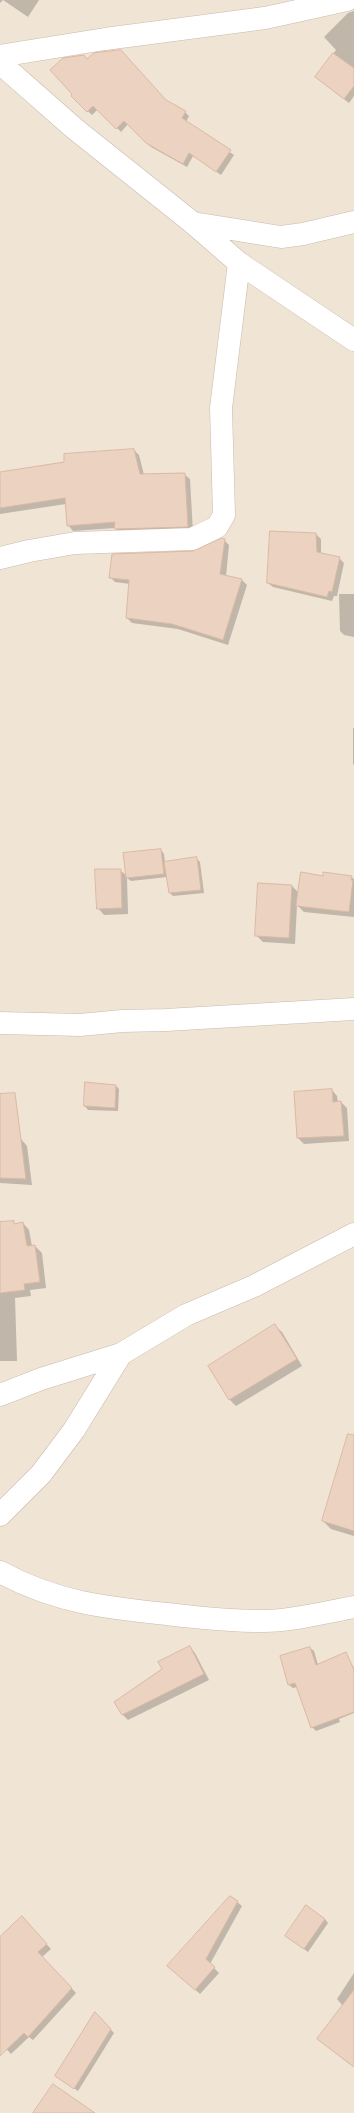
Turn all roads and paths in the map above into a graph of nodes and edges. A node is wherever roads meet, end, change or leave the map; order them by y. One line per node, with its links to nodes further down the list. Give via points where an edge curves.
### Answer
1 (347, 0): 2 (street, via 265,18)
2 (0, 56)
3 (0, 63): 5 (street, via 75,129)
4 (354, 222): 5 (street, via 281,237)
5 (193, 223): 6 (street)
6 (239, 263): 7 (street); 8 (street, via 222,408 224,515 217,527 192,539 75,543)
7 (354, 340)
8 (0, 558)
9 (354, 1009): 10 (street, via 80,1025)
10 (0, 1023)
11 (354, 1234): 12 (street, via 254,1286 186,1315)
12 (121, 1354): 13 (street); 14 (street, via 74,1430 41,1474)
13 (0, 1395)
14 (0, 1515)
15 (0, 1572): 16 (street, via 36,1590 74,1602 104,1608 202,1618 265,1621)
16 (354, 1607)

